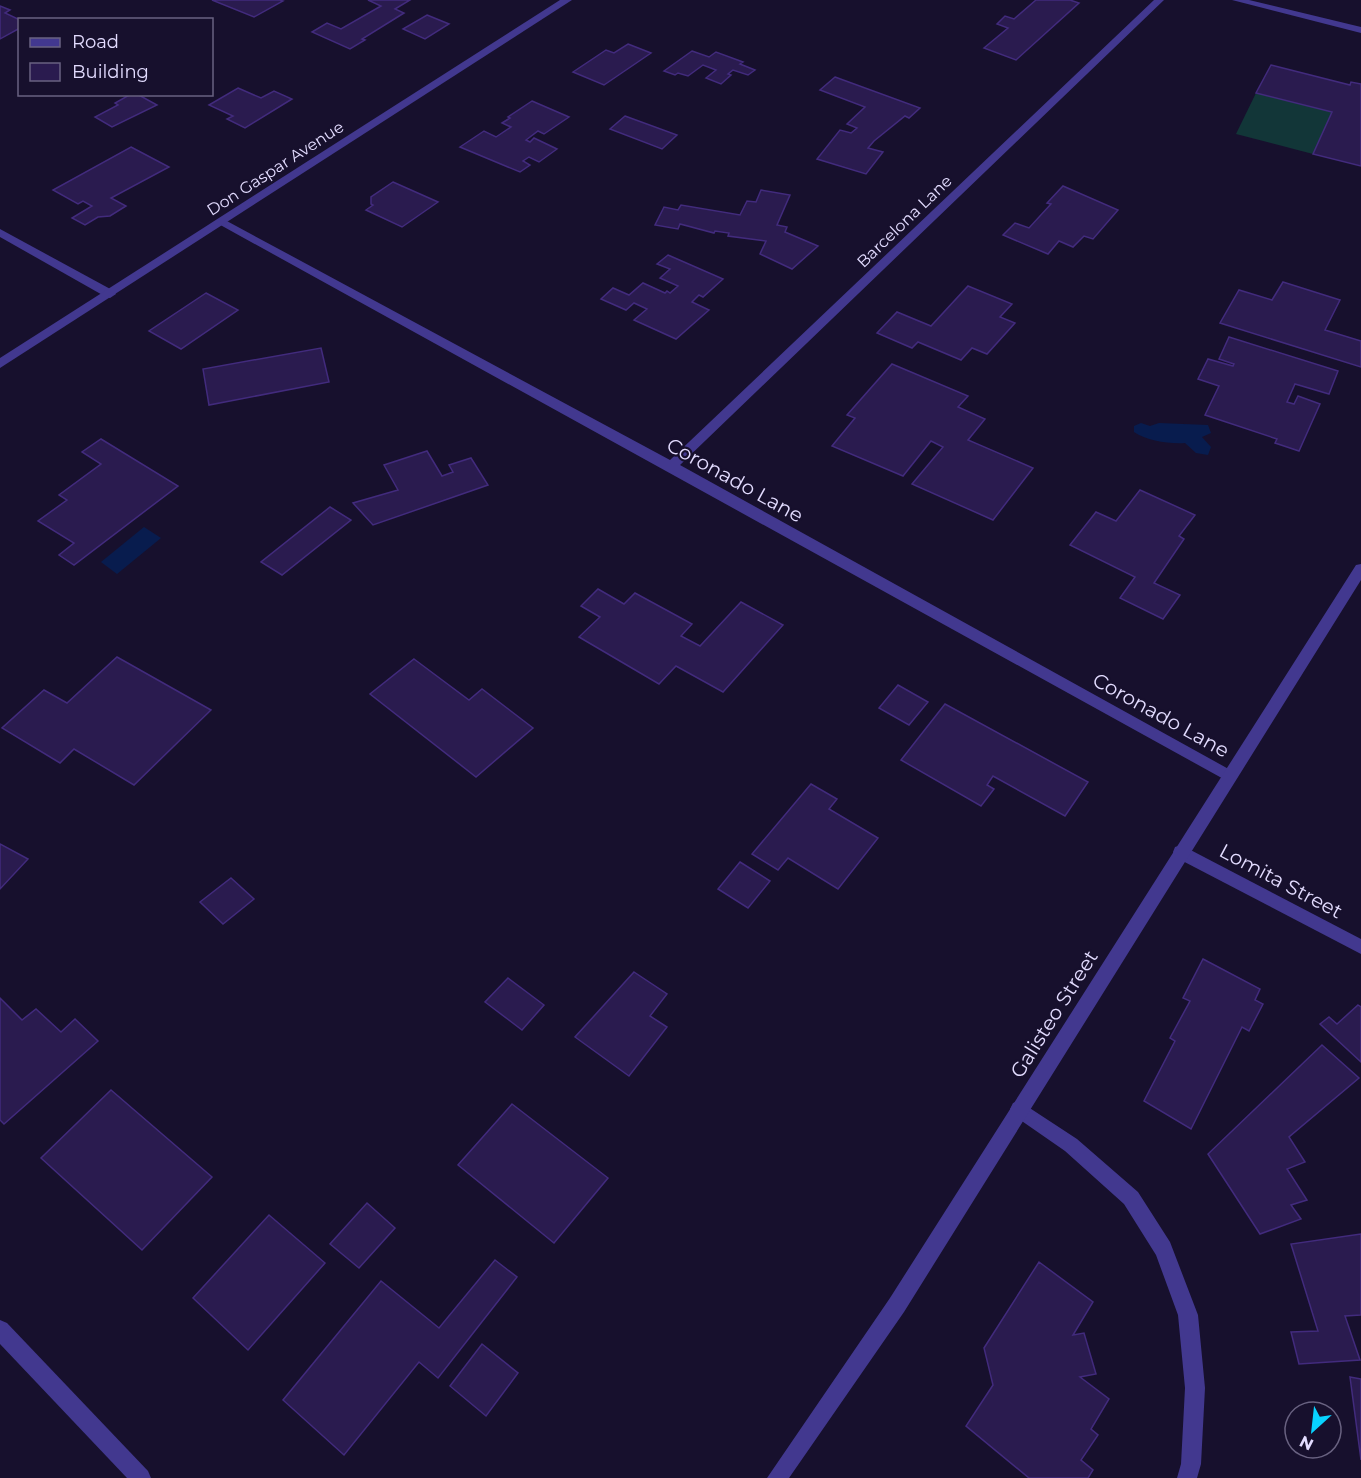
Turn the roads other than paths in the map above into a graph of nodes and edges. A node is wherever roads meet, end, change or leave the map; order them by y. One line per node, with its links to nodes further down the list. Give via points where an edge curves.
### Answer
1 (567, 0): 5 (street, Don Gaspar Avenue)
2 (1160, 0): 9 (street, Barcelona Lane)
3 (1237, 0): 4 (street)
4 (1361, 30)
5 (220, 222): 7 (street, Don Gaspar Avenue); 9 (street, Coronado Lane)
6 (0, 232): 7 (street)
7 (110, 294): 8 (street, Don Gaspar Avenue)
8 (0, 364)
9 (671, 466): 11 (street, Coronado Lane)
10 (1361, 569): 11 (street, Galisteo Street)
11 (1229, 776): 12 (street, Galisteo Street)
12 (1181, 852): 13 (street, Lomita Street); 14 (street, Galisteo Street)
13 (1361, 947)
14 (1019, 1109): 17 (street, Galisteo Street, via 897,1305); 18 (street, via 1071,1145 1131,1198 1163,1249 1188,1315 1196,1388)
15 (0, 1329): 16 (street)
16 (141, 1478)
17 (777, 1478)
18 (1188, 1478)

